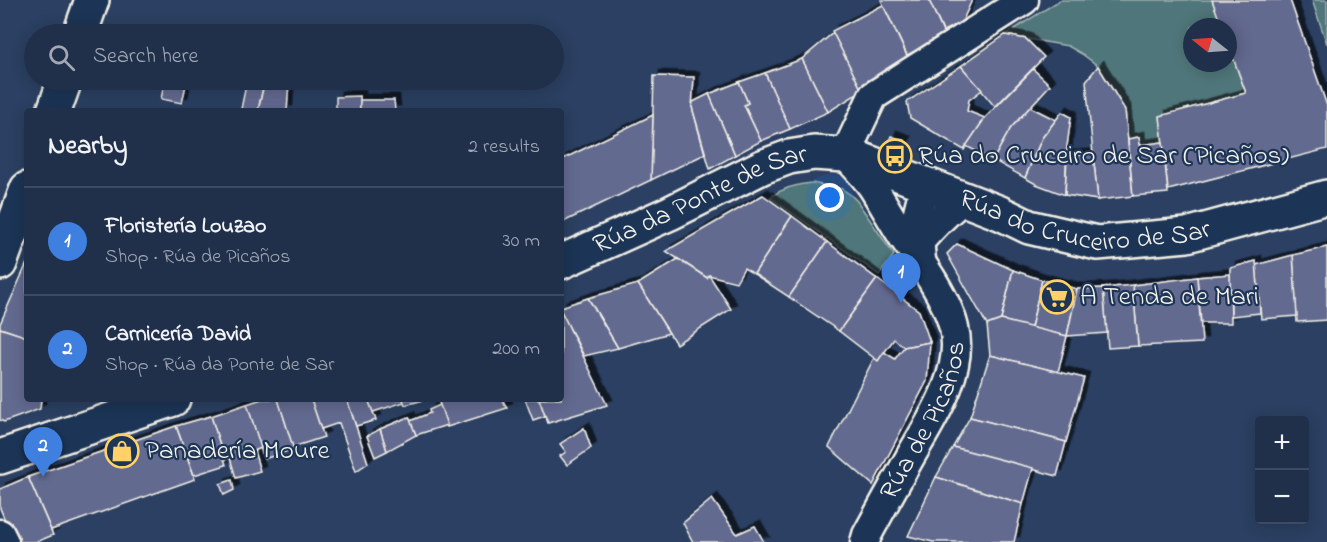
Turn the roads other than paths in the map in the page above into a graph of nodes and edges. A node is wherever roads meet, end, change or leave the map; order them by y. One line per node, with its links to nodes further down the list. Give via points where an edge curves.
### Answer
1 (92, 0): 3 (street)
2 (1024, 0): 6 (street, via 873,96)
3 (84, 24)
4 (61, 90): 5 (street)
5 (55, 108)
6 (845, 155): 7 (street, Rúa do Cruceiro de Sar); 11 (street, Rúa de Picaños); 12 (street, Rúa da Ponte de Sar, via 814,153 762,167)
7 (918, 181): 10 (street, Rúa do Cruceiro de Sar); 11 (street, Rúa de Picaños, via 901,204 899,217)
8 (24, 197): 13 (street)
9 (1327, 197): 10 (street, Rúa do Cruceiro de Sar, via 1187,235 1097,243 1029,227)
10 (964, 200): 11 (street)
11 (914, 245): 18 (street, Rúa de Picaños, via 949,312 957,344 955,361 939,406)
12 (564, 261)
13 (0, 263)
14 (164, 402): 15 (street)
15 (0, 457)
16 (0, 534): 17 (street)
17 (4, 542)
18 (865, 542)

